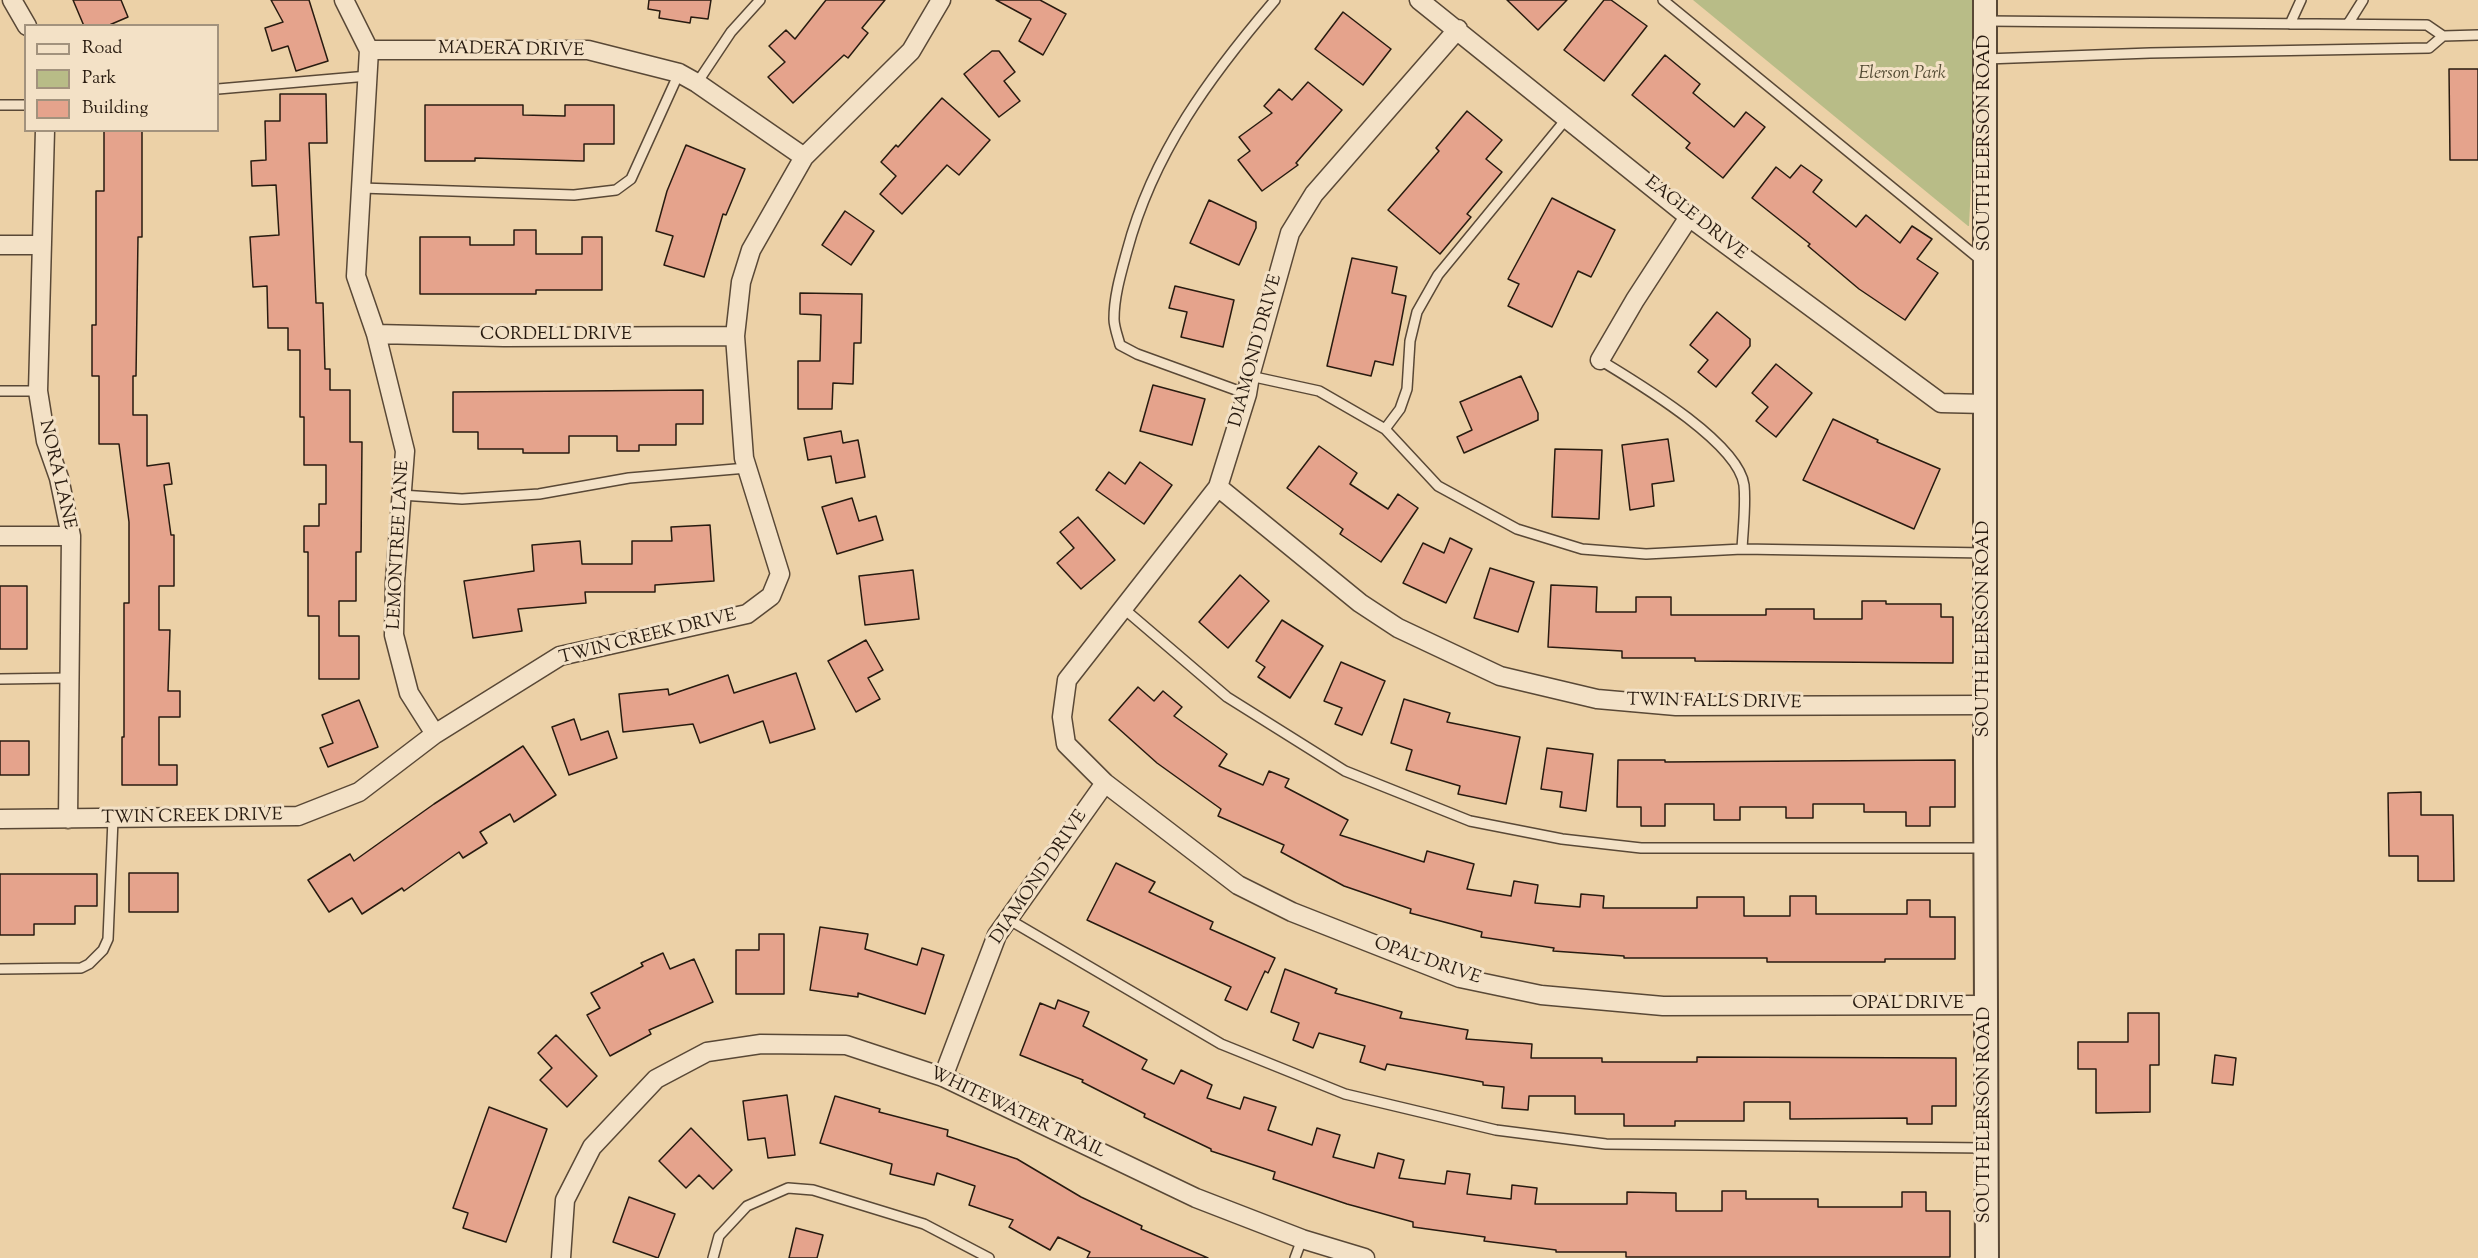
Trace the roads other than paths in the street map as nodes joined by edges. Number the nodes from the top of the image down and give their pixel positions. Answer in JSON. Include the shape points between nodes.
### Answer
{"nodes":[{"id":1,"x":12,"y":0,"type":"edge"},
{"id":2,"x":344,"y":0,"type":"edge"},
{"id":3,"x":760,"y":0,"type":"edge"},
{"id":4,"x":941,"y":0,"type":"edge"},
{"id":5,"x":1275,"y":0,"type":"edge"},
{"id":6,"x":1419,"y":0,"type":"edge"},
{"id":7,"x":1663,"y":0,"type":"edge"},
{"id":8,"x":2301,"y":0,"type":"edge"},
{"id":9,"x":2363,"y":0,"type":"edge"},
{"id":10,"x":1985,"y":10,"type":"edge"},
{"id":11,"x":26,"y":24,"type":"edge"},
{"id":12,"x":2290,"y":24,"type":"junction"},
{"id":13,"x":2348,"y":24,"type":"junction"},
{"id":14,"x":1458,"y":29,"type":"junction"},
{"id":15,"x":2478,"y":35,"type":"edge"},
{"id":16,"x":2443,"y":36,"type":"junction"},
{"id":17,"x":369,"y":50,"type":"junction"},
{"id":18,"x":1986,"y":59,"type":"junction"},
{"id":19,"x":679,"y":73,"type":"junction"},
{"id":20,"x":368,"y":76,"type":"junction"},
{"id":21,"x":697,"y":83,"type":"junction"},
{"id":22,"x":219,"y":89,"type":"edge"},
{"id":23,"x":0,"y":105,"type":"edge"},
{"id":24,"x":24,"y":105,"type":"edge"},
{"id":25,"x":1567,"y":118,"type":"junction"},
{"id":26,"x":45,"y":132,"type":"edge"},
{"id":27,"x":804,"y":157,"type":"junction"},
{"id":28,"x":361,"y":188,"type":"junction"},
{"id":29,"x":1689,"y":217,"type":"junction"},
{"id":30,"x":0,"y":245,"type":"edge"},
{"id":31,"x":42,"y":245,"type":"junction"},
{"id":32,"x":1986,"y":265,"type":"junction"},
{"id":33,"x":376,"y":334,"type":"junction"},
{"id":34,"x":735,"y":336,"type":"junction"},
{"id":35,"x":1600,"y":360,"type":"joint"},
{"id":36,"x":1249,"y":385,"type":"junction"},
{"id":37,"x":0,"y":391,"type":"edge"},
{"id":38,"x":38,"y":391,"type":"junction"},
{"id":39,"x":1986,"y":404,"type":"junction"},
{"id":40,"x":1385,"y":429,"type":"junction"},
{"id":41,"x":747,"y":468,"type":"junction"},
{"id":42,"x":1218,"y":487,"type":"junction"},
{"id":43,"x":401,"y":495,"type":"junction"},
{"id":44,"x":0,"y":536,"type":"edge"},
{"id":45,"x":71,"y":536,"type":"junction"},
{"id":46,"x":1742,"y":549,"type":"junction"},
{"id":47,"x":1986,"y":553,"type":"junction"},
{"id":48,"x":1124,"y":608,"type":"junction"},
{"id":49,"x":0,"y":678,"type":"edge"},
{"id":50,"x":69,"y":678,"type":"junction"},
{"id":51,"x":1067,"y":680,"type":"joint"},
{"id":52,"x":1985,"y":705,"type":"junction"},
{"id":53,"x":435,"y":734,"type":"junction"},
{"id":54,"x":1106,"y":783,"type":"junction"},
{"id":55,"x":0,"y":819,"type":"edge"},
{"id":56,"x":68,"y":819,"type":"junction"},
{"id":57,"x":113,"y":819,"type":"junction"},
{"id":58,"x":1985,"y":848,"type":"junction"},
{"id":59,"x":1008,"y":919,"type":"junction"},
{"id":60,"x":0,"y":969,"type":"edge"},
{"id":61,"x":1986,"y":1005,"type":"junction"},
{"id":62,"x":943,"y":1077,"type":"junction"},
{"id":63,"x":1986,"y":1148,"type":"junction"},
{"id":64,"x":1302,"y":1239,"type":"junction"},
{"id":65,"x":561,"y":1258,"type":"edge"},
{"id":66,"x":713,"y":1258,"type":"edge"},
{"id":67,"x":989,"y":1258,"type":"edge"},
{"id":68,"x":1295,"y":1258,"type":"edge"},
{"id":69,"x":1365,"y":1258,"type":"edge"},
{"id":70,"x":1987,"y":1258,"type":"edge"}],
"edges":[{"from":1,"to":11,"type":"street"},
{"from":2,"to":17,"type":"street","name":"LEMONTREE LANE"},
{"from":3,"to":21,"type":"lane","via":[[731,32]]},
{"from":4,"to":27,"type":"street","name":"TWIN CREEK DRIVE","via":[[911,51]]},
{"from":5,"to":36,"type":"lane","via":[[1232,50],[1194,104],[1152,177],[1120,274],[1114,321],[1120,345]]},
{"from":6,"to":14,"type":"street","name":"EAGLE DRIVE"},
{"from":7,"to":32,"type":"lane"},
{"from":8,"to":12,"type":"lane"},
{"from":9,"to":13,"type":"lane"},
{"from":10,"to":12,"type":"lane"},
{"from":10,"to":18,"type":"street","name":"SOUTH ELERSON ROAD"},
{"from":12,"to":13,"type":"lane"},
{"from":13,"to":16,"type":"lane","via":[[2427,25]]},
{"from":14,"to":25,"type":"street","name":"EAGLE DRIVE"},
{"from":14,"to":36,"type":"street","name":"DIAMOND DRIVE","via":[[1314,194],[1290,233]]},
{"from":15,"to":16,"type":"lane"},
{"from":16,"to":18,"type":"lane","via":[[2429,48]]},
{"from":17,"to":19,"type":"street","name":"MADERA DRIVE","via":[[588,50]]},
{"from":17,"to":20,"type":"street","name":"LEMONTREE LANE"},
{"from":18,"to":32,"type":"street","name":"SOUTH ELERSON ROAD"},
{"from":19,"to":21,"type":"street","name":"MADERA DRIVE"},
{"from":19,"to":28,"type":"lane","via":[[631,179],[616,190],[574,195]]},
{"from":20,"to":22,"type":"lane"},
{"from":20,"to":28,"type":"street","name":"LEMONTREE LANE"},
{"from":21,"to":27,"type":"street","name":"MADERA DRIVE"},
{"from":23,"to":24,"type":"lane"},
{"from":25,"to":29,"type":"street","name":"EAGLE DRIVE"},
{"from":25,"to":40,"type":"lane","via":[[1438,275],[1417,312],[1410,341],[1407,389],[1400,409]]},
{"from":26,"to":31,"type":"street","name":"NORA LANE"},
{"from":27,"to":34,"type":"street","name":"TWIN CREEK DRIVE","via":[[751,250],[741,282]]},
{"from":28,"to":33,"type":"street","name":"LEMONTREE LANE","via":[[356,276]]},
{"from":29,"to":35,"type":"street"},
{"from":29,"to":39,"type":"street","name":"EAGLE DRIVE","via":[[1941,403]]},
{"from":30,"to":31,"type":"street"},
{"from":31,"to":38,"type":"street","name":"NORA LANE"},
{"from":32,"to":39,"type":"street","name":"SOUTH ELERSON ROAD"},
{"from":33,"to":34,"type":"street","name":"CORDELL DRIVE"},
{"from":33,"to":43,"type":"street","name":"LEMONTREE LANE","via":[[405,451]]},
{"from":34,"to":41,"type":"street","name":"TWIN CREEK DRIVE"},
{"from":35,"to":46,"type":"lane","via":[[1653,392],[1712,439],[1732,461],[1744,483]]},
{"from":36,"to":40,"type":"lane","via":[[1319,391]]},
{"from":36,"to":42,"type":"street","name":"DIAMOND DRIVE"},
{"from":37,"to":38,"type":"lane"},
{"from":38,"to":45,"type":"street","name":"NORA LANE","via":[[46,441],[60,478]]},
{"from":39,"to":47,"type":"street","name":"SOUTH ELERSON ROAD"},
{"from":40,"to":46,"type":"lane","via":[[1438,486],[1517,529],[1582,549],[1646,554]]},
{"from":41,"to":43,"type":"lane","via":[[628,478],[539,494],[462,499]]},
{"from":41,"to":53,"type":"street","name":"TWIN CREEK DRIVE","via":[[780,573],[771,596],[747,614],[560,656]]},
{"from":42,"to":48,"type":"street","name":"DIAMOND DRIVE"},
{"from":42,"to":52,"type":"street","name":"TWIN FALLS DRIVE","via":[[1360,603],[1398,628],[1500,676],[1597,699],[1676,706]]},
{"from":43,"to":53,"type":"street","name":"LEMONTREE LANE","via":[[394,635],[409,693]]},
{"from":44,"to":45,"type":"street"},
{"from":45,"to":50,"type":"street","name":"NORA LANE"},
{"from":46,"to":47,"type":"lane"},
{"from":47,"to":52,"type":"street","name":"SOUTH ELERSON ROAD"},
{"from":48,"to":51,"type":"street","name":"DIAMOND DRIVE"},
{"from":48,"to":58,"type":"lane","via":[[1227,697],[1345,771],[1470,821],[1562,839],[1641,848]]},
{"from":49,"to":50,"type":"lane"},
{"from":50,"to":56,"type":"street","name":"NORA LANE"},
{"from":51,"to":54,"type":"street","name":"OPAL DRIVE","via":[[1062,717],[1066,744]]},
{"from":52,"to":58,"type":"street","name":"SOUTH ELERSON ROAD"},
{"from":53,"to":57,"type":"street","name":"TWIN CREEK DRIVE","via":[[360,792],[298,816]]},
{"from":54,"to":59,"type":"street","name":"DIAMOND DRIVE"},
{"from":54,"to":61,"type":"street","name":"OPAL DRIVE","via":[[1238,885],[1292,912],[1460,978],[1541,994],[1663,1006]]},
{"from":55,"to":56,"type":"street","name":"TWIN CREEK DRIVE"},
{"from":56,"to":57,"type":"street","name":"TWIN CREEK DRIVE"},
{"from":57,"to":60,"type":"lane","via":[[110,927],[103,950],[81,968]]},
{"from":58,"to":61,"type":"street","name":"SOUTH ELERSON ROAD"},
{"from":59,"to":62,"type":"street","name":"DIAMOND DRIVE","via":[[997,935]]},
{"from":59,"to":63,"type":"lane","via":[[1221,1044],[1345,1094],[1496,1130],[1606,1144]]},
{"from":61,"to":63,"type":"street","name":"SOUTH ELERSON ROAD"},
{"from":62,"to":64,"type":"street","name":"WHITEWATER TRAIL","via":[[1196,1198]]},
{"from":62,"to":65,"type":"street","name":"WHITEWATER TRAIL","via":[[846,1045],[761,1044],[707,1052],[657,1079],[592,1148],[566,1200]]},
{"from":63,"to":70,"type":"street","name":"SOUTH ELERSON ROAD"},
{"from":64,"to":68,"type":"lane"},
{"from":64,"to":69,"type":"street","name":"WHITEWATER TRAIL"},
{"from":66,"to":67,"type":"lane","via":[[719,1236],[747,1206],[788,1188],[813,1190],[924,1224]]}]}
